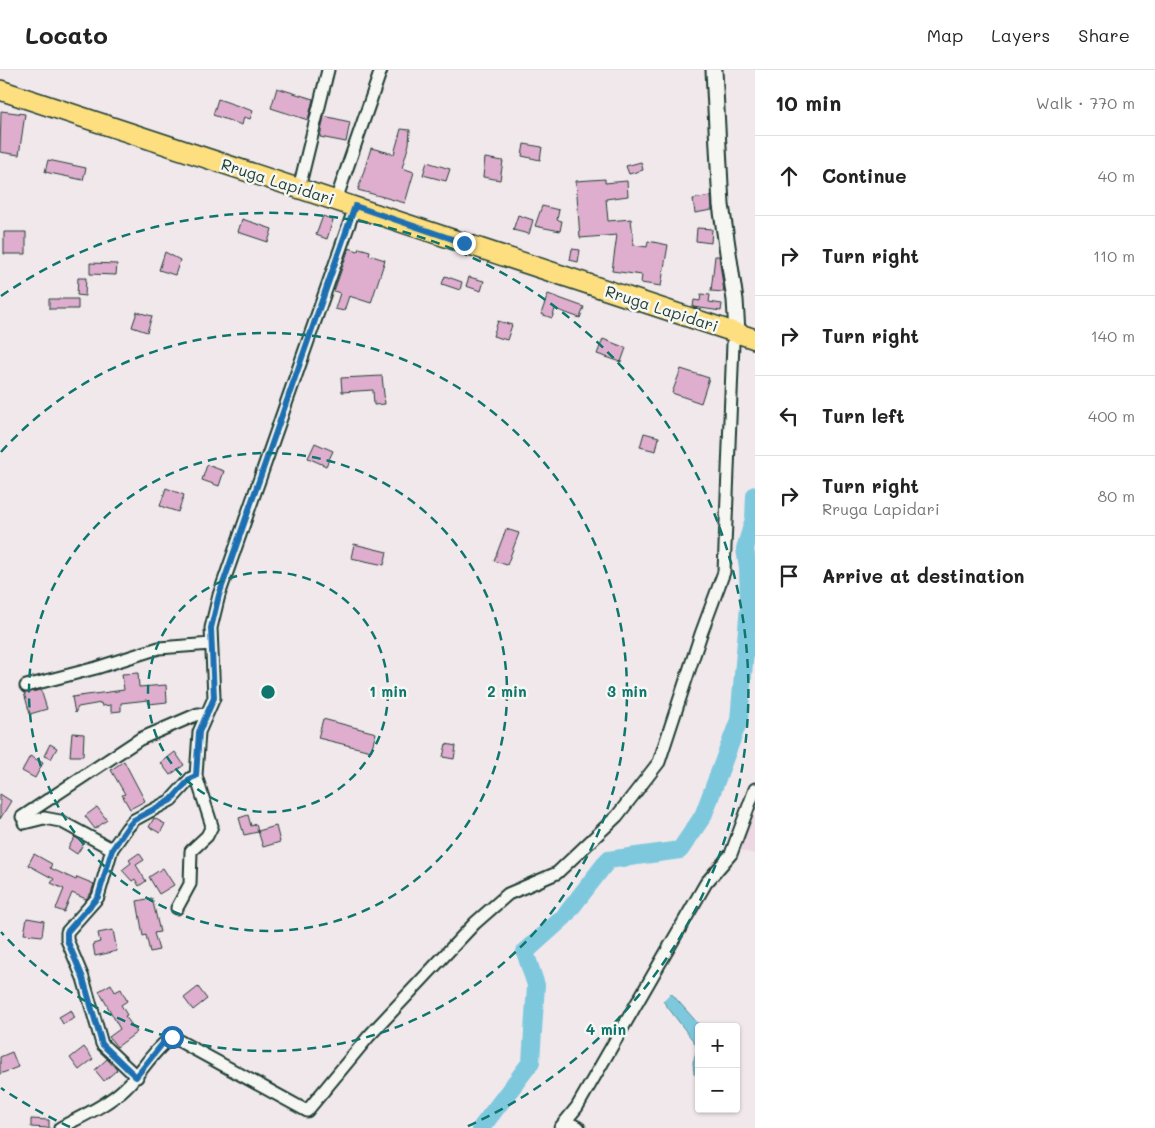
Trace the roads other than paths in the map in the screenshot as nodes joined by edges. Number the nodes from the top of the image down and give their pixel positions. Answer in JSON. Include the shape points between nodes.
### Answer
{"nodes":[{"id":1,"x":328,"y":70,"type":"edge"},
{"id":2,"x":381,"y":70,"type":"edge"},
{"id":3,"x":714,"y":70,"type":"edge"},
{"id":4,"x":0,"y":90,"type":"edge"},
{"id":5,"x":299,"y":188,"type":"junction"},
{"id":6,"x":336,"y":200,"type":"junction"},
{"id":7,"x":355,"y":206,"type":"junction"},
{"id":8,"x":737,"y":332,"type":"junction"},
{"id":9,"x":755,"y":339,"type":"edge"},
{"id":10,"x":211,"y":644,"type":"junction"},
{"id":11,"x":26,"y":686,"type":"dead end"},
{"id":12,"x":206,"y":715,"type":"junction"},
{"id":13,"x":196,"y":776,"type":"junction"},
{"id":14,"x":755,"y":789,"type":"edge"},
{"id":15,"x":112,"y":850,"type":"junction"},
{"id":16,"x":177,"y":908,"type":"dead end"},
{"id":17,"x":136,"y":1077,"type":"junction"},
{"id":18,"x":563,"y":1125,"type":"edge"},
{"id":19,"x":60,"y":1128,"type":"edge"},
{"id":20,"x":579,"y":1128,"type":"edge"}],
"edges":[{"from":1,"to":5,"type":"street"},
{"from":2,"to":6,"type":"street"},
{"from":3,"to":8,"type":"street","via":[[721,205]]},
{"from":4,"to":5,"type":"main road","name":"Rruga Lapidari"},
{"from":5,"to":6,"type":"main road","name":"Rruga Lapidari"},
{"from":6,"to":7,"type":"main road","name":"Rruga Lapidari"},
{"from":7,"to":8,"type":"main road","name":"Rruga Lapidari"},
{"from":7,"to":10,"type":"street","via":[[219,595],[211,628]]},
{"from":8,"to":9,"type":"main road","name":"Rruga Lapidari"},
{"from":8,"to":17,"type":"street","via":[[724,572],[659,762],[617,816],[557,873],[508,894],[474,923],[369,1036],[307,1111],[172,1037],[163,1043]]},
{"from":10,"to":11,"type":"street","via":[[159,648]]},
{"from":10,"to":12,"type":"street","via":[[214,698]]},
{"from":12,"to":13,"type":"street","via":[[199,732]]},
{"from":12,"to":15,"type":"street","via":[[198,714],[140,739],[23,820],[44,818],[60,822]]},
{"from":13,"to":15,"type":"street","via":[[186,782],[171,800],[134,820]]},
{"from":13,"to":16,"type":"street","via":[[212,826],[207,836],[191,851],[190,884]]},
{"from":14,"to":18,"type":"street","via":[[731,854],[706,883],[577,1107]]},
{"from":15,"to":17,"type":"street","via":[[98,897],[67,932],[67,940],[83,978],[102,1044]]},
{"from":17,"to":19,"type":"street","via":[[89,1114]]},
{"from":18,"to":20,"type":"street"}]}
